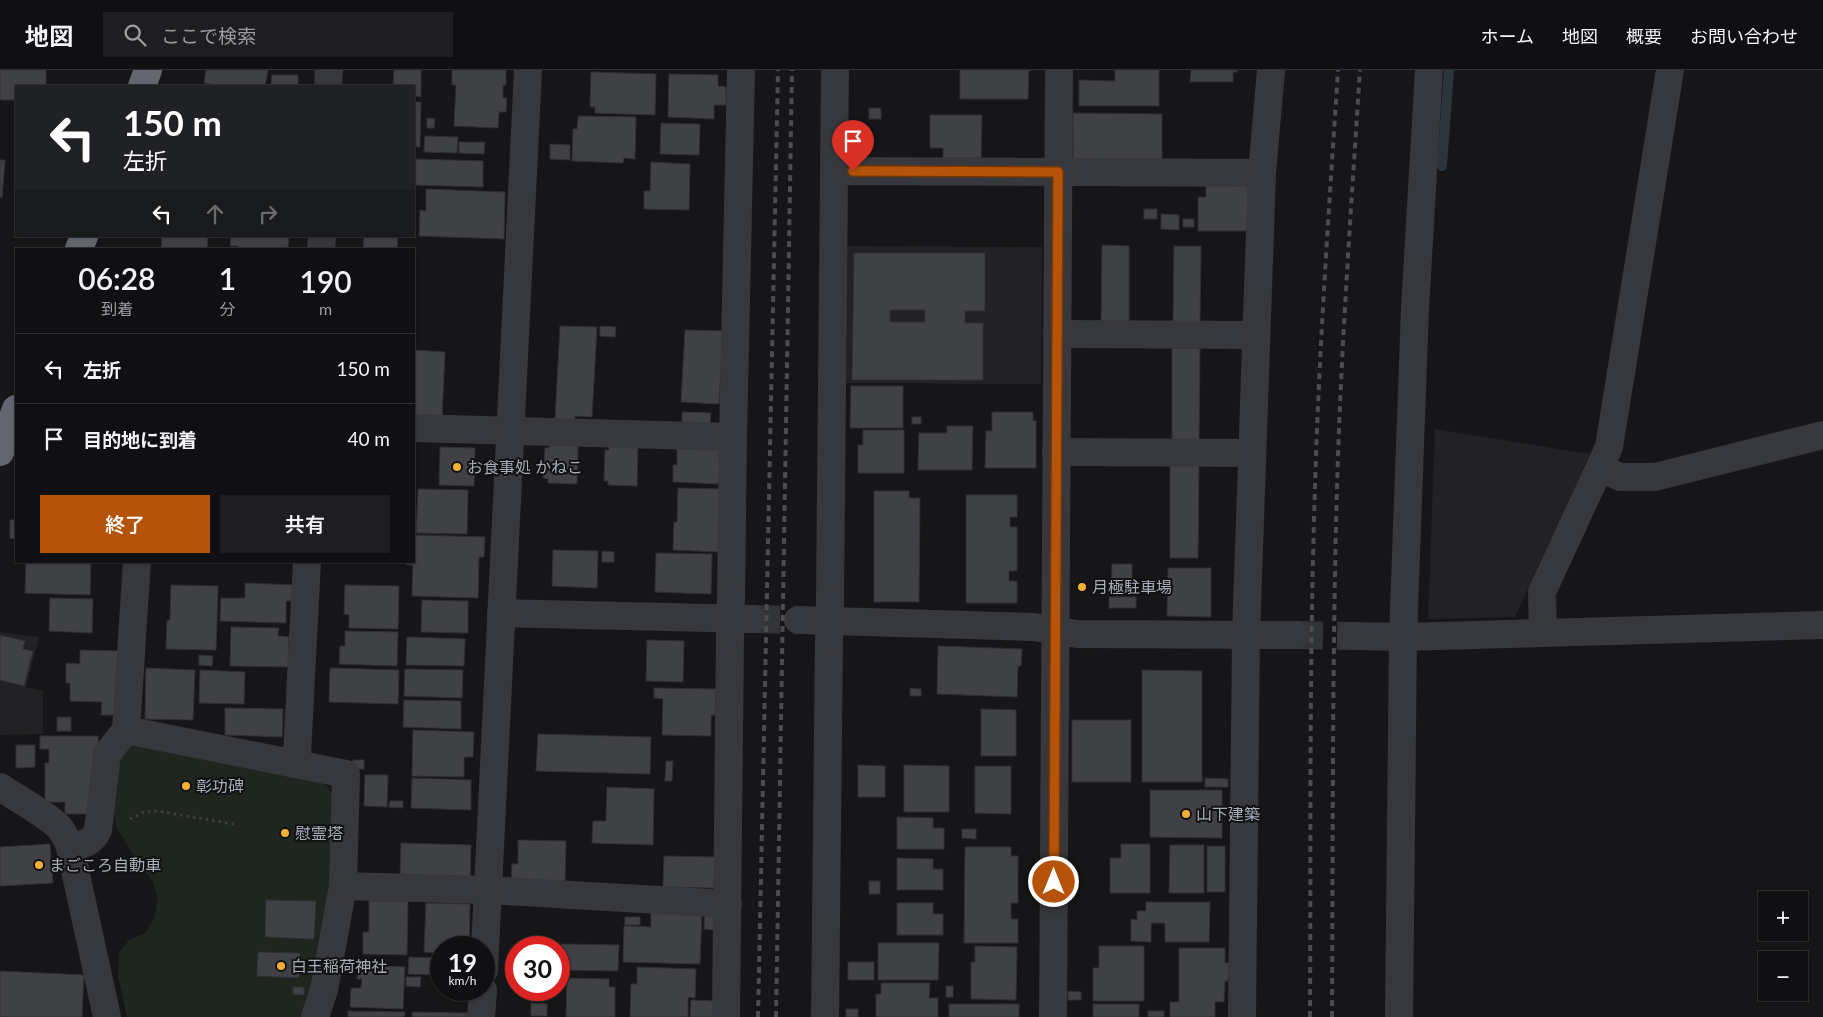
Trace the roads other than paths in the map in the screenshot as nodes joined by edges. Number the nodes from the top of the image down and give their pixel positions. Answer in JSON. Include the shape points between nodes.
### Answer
{"nodes":[{"id":1,"x":148,"y":70,"type":"edge"},
{"id":2,"x":329,"y":70,"type":"edge"},
{"id":3,"x":528,"y":70,"type":"edge"},
{"id":4,"x":741,"y":70,"type":"edge"},
{"id":5,"x":835,"y":70,"type":"edge"},
{"id":6,"x":1058,"y":70,"type":"edge"},
{"id":7,"x":1271,"y":70,"type":"edge"},
{"id":8,"x":1429,"y":70,"type":"edge"},
{"id":9,"x":1670,"y":70,"type":"edge"},
{"id":10,"x":142,"y":85,"type":"edge"},
{"id":11,"x":328,"y":85,"type":"edge"},
{"id":12,"x":834,"y":171,"type":"junction"},
{"id":13,"x":1058,"y":172,"type":"junction"},
{"id":14,"x":1262,"y":173,"type":"junction"},
{"id":15,"x":1057,"y":334,"type":"junction"},
{"id":16,"x":1256,"y":335,"type":"junction"},
{"id":17,"x":15,"y":412,"type":"edge"},
{"id":18,"x":415,"y":428,"type":"edge"},
{"id":19,"x":510,"y":430,"type":"junction"},
{"id":20,"x":1823,"y":435,"type":"edge"},
{"id":21,"x":733,"y":437,"type":"junction"},
{"id":22,"x":0,"y":452,"type":"edge"},
{"id":23,"x":1056,"y":452,"type":"junction"},
{"id":24,"x":1252,"y":453,"type":"junction"},
{"id":25,"x":1600,"y":468,"type":"junction"},
{"id":26,"x":137,"y":563,"type":"edge"},
{"id":27,"x":307,"y":563,"type":"edge"},
{"id":28,"x":501,"y":613,"type":"junction"},
{"id":29,"x":752,"y":620,"type":"tunnel mouth"},
{"id":30,"x":798,"y":620,"type":"tunnel mouth"},
{"id":31,"x":1823,"y":625,"type":"edge"},
{"id":32,"x":1056,"y":630,"type":"junction"},
{"id":33,"x":1544,"y":633,"type":"junction"},
{"id":34,"x":1246,"y":634,"type":"junction"},
{"id":35,"x":1295,"y":635,"type":"tunnel mouth"},
{"id":36,"x":1351,"y":636,"type":"tunnel mouth"},
{"id":37,"x":1403,"y":637,"type":"junction"},
{"id":38,"x":126,"y":730,"type":"junction"},
{"id":39,"x":295,"y":764,"type":"junction"},
{"id":40,"x":0,"y":787,"type":"edge"},
{"id":41,"x":70,"y":848,"type":"junction"},
{"id":42,"x":343,"y":886,"type":"junction"},
{"id":43,"x":488,"y":890,"type":"junction"},
{"id":44,"x":728,"y":904,"type":"junction"},
{"id":45,"x":486,"y":936,"type":"edge"},
{"id":46,"x":483,"y":1001,"type":"edge"},
{"id":47,"x":107,"y":1017,"type":"edge"},
{"id":48,"x":315,"y":1017,"type":"edge"},
{"id":49,"x":482,"y":1017,"type":"edge"},
{"id":50,"x":726,"y":1017,"type":"edge"},
{"id":51,"x":825,"y":1017,"type":"edge"},
{"id":52,"x":1053,"y":1017,"type":"edge"},
{"id":53,"x":1242,"y":1017,"type":"edge"},
{"id":54,"x":1400,"y":1017,"type":"edge"}],
"edges":[{"from":1,"to":10,"type":"highway"},
{"from":2,"to":11,"type":"street"},
{"from":3,"to":19,"type":"street"},
{"from":4,"to":21,"type":"street"},
{"from":5,"to":12,"type":"street"},
{"from":6,"to":13,"type":"street"},
{"from":7,"to":14,"type":"street"},
{"from":8,"to":37,"type":"street","via":[[1415,308]]},
{"from":9,"to":25,"type":"street","via":[[1609,447]]},
{"from":12,"to":13,"type":"street"},
{"from":12,"to":51,"type":"street","bridge":true},
{"from":13,"to":14,"type":"street"},
{"from":13,"to":15,"type":"street"},
{"from":14,"to":16,"type":"street"},
{"from":15,"to":16,"type":"street"},
{"from":15,"to":23,"type":"street"},
{"from":16,"to":24,"type":"street"},
{"from":17,"to":22,"type":"highway"},
{"from":18,"to":19,"type":"street"},
{"from":19,"to":21,"type":"street"},
{"from":19,"to":28,"type":"street"},
{"from":20,"to":25,"type":"street","via":[[1655,477],[1620,477]]},
{"from":21,"to":44,"type":"street","bridge":true},
{"from":23,"to":24,"type":"street"},
{"from":23,"to":32,"type":"street"},
{"from":24,"to":34,"type":"street"},
{"from":25,"to":33,"type":"street","via":[[1542,592]]},
{"from":26,"to":38,"type":"street"},
{"from":27,"to":39,"type":"street"},
{"from":28,"to":29,"type":"street"},
{"from":28,"to":43,"type":"street"},
{"from":30,"to":32,"type":"street"},
{"from":31,"to":33,"type":"street"},
{"from":32,"to":34,"type":"street","via":[[1077,634]]},
{"from":32,"to":52,"type":"street"},
{"from":33,"to":37,"type":"street"},
{"from":34,"to":35,"type":"street"},
{"from":34,"to":53,"type":"street"},
{"from":36,"to":37,"type":"street"},
{"from":37,"to":54,"type":"street"},
{"from":38,"to":39,"type":"street"},
{"from":38,"to":41,"type":"street","via":[[107,754],[98,830],[93,840]]},
{"from":39,"to":42,"type":"street","via":[[346,774]]},
{"from":40,"to":41,"type":"street","via":[[52,821],[60,828]]},
{"from":41,"to":47,"type":"street"},
{"from":42,"to":43,"type":"street"},
{"from":42,"to":48,"type":"street","via":[[324,990]]},
{"from":43,"to":44,"type":"street"},
{"from":43,"to":45,"type":"street"},
{"from":44,"to":50,"type":"street"},
{"from":46,"to":49,"type":"street"}]}
